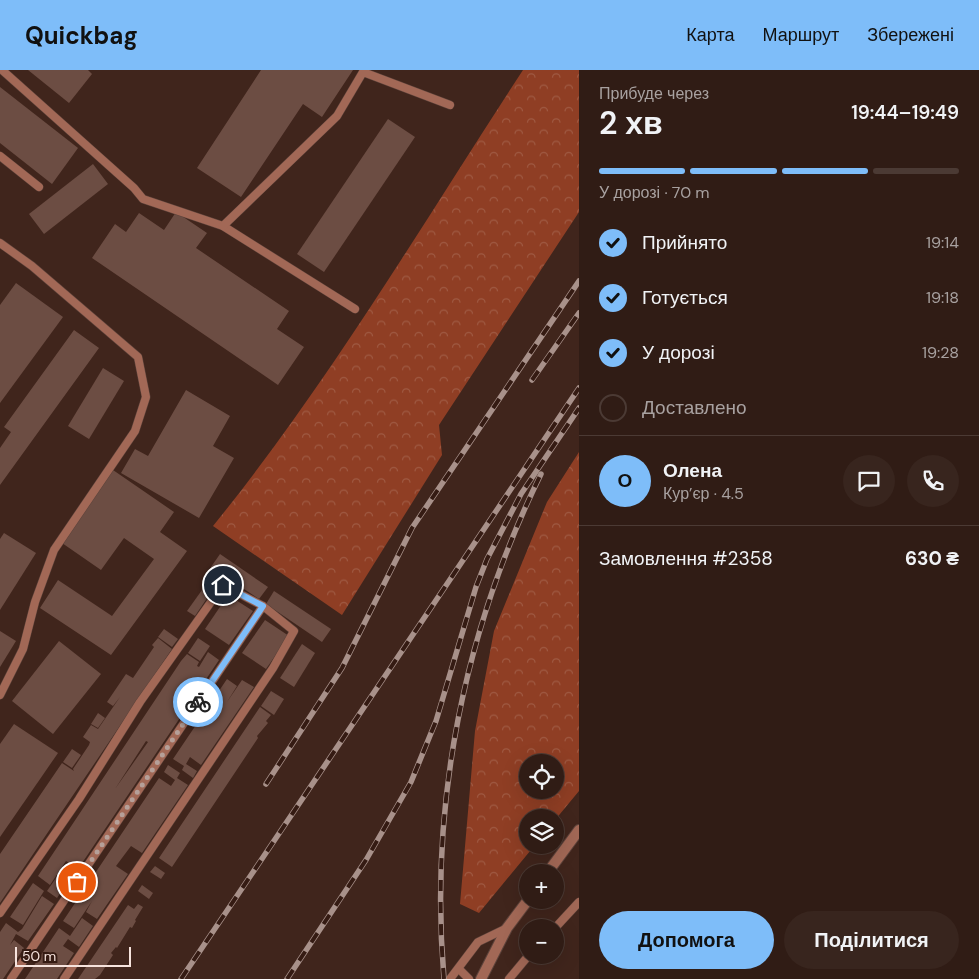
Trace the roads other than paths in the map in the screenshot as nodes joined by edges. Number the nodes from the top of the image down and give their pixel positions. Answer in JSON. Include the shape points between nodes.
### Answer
{"nodes":[{"id":1,"x":2,"y":70,"type":"edge"},
{"id":2,"x":450,"y":105,"type":"dead end"},
{"id":3,"x":0,"y":156,"type":"edge"},
{"id":4,"x":39,"y":187,"type":"dead end"},
{"id":5,"x":223,"y":226,"type":"junction"},
{"id":6,"x":0,"y":243,"type":"edge"},
{"id":7,"x":355,"y":310,"type":"dead end"},
{"id":8,"x":263,"y":606,"type":"junction"},
{"id":9,"x":0,"y":695,"type":"edge"},
{"id":10,"x":579,"y":830,"type":"edge"},
{"id":11,"x":554,"y":864,"type":"edge"},
{"id":12,"x":579,"y":902,"type":"edge"},
{"id":13,"x":521,"y":909,"type":"edge"},
{"id":14,"x":0,"y":912,"type":"edge"},
{"id":15,"x":563,"y":919,"type":"edge"},
{"id":16,"x":507,"y":928,"type":"junction"},
{"id":17,"x":521,"y":964,"type":"edge"},
{"id":18,"x":459,"y":969,"type":"junction"},
{"id":19,"x":11,"y":979,"type":"edge"},
{"id":20,"x":64,"y":979,"type":"edge"},
{"id":21,"x":450,"y":979,"type":"edge"},
{"id":22,"x":469,"y":979,"type":"edge"},
{"id":23,"x":480,"y":979,"type":"edge"},
{"id":24,"x":508,"y":979,"type":"edge"}],
"edges":[{"from":1,"to":5,"type":"lane","via":[[143,199]]},
{"from":2,"to":5,"type":"lane","via":[[363,72],[337,116]]},
{"from":3,"to":4,"type":"lane"},
{"from":5,"to":7,"type":"lane"},
{"from":6,"to":9,"type":"lane","via":[[138,356],[146,397],[135,431],[54,550],[35,602],[23,649]]},
{"from":8,"to":14,"type":"lane","via":[[223,585],[140,702],[79,799]]},
{"from":8,"to":19,"type":"lane"},
{"from":8,"to":20,"type":"lane","via":[[294,631],[273,668]]},
{"from":10,"to":11,"type":"street"},
{"from":12,"to":15,"type":"lane"},
{"from":13,"to":16,"type":"street"},
{"from":16,"to":18,"type":"lane","via":[[478,942]]},
{"from":16,"to":23,"type":"street"},
{"from":17,"to":24,"type":"lane"},
{"from":18,"to":21,"type":"lane"},
{"from":18,"to":22,"type":"lane"}]}
